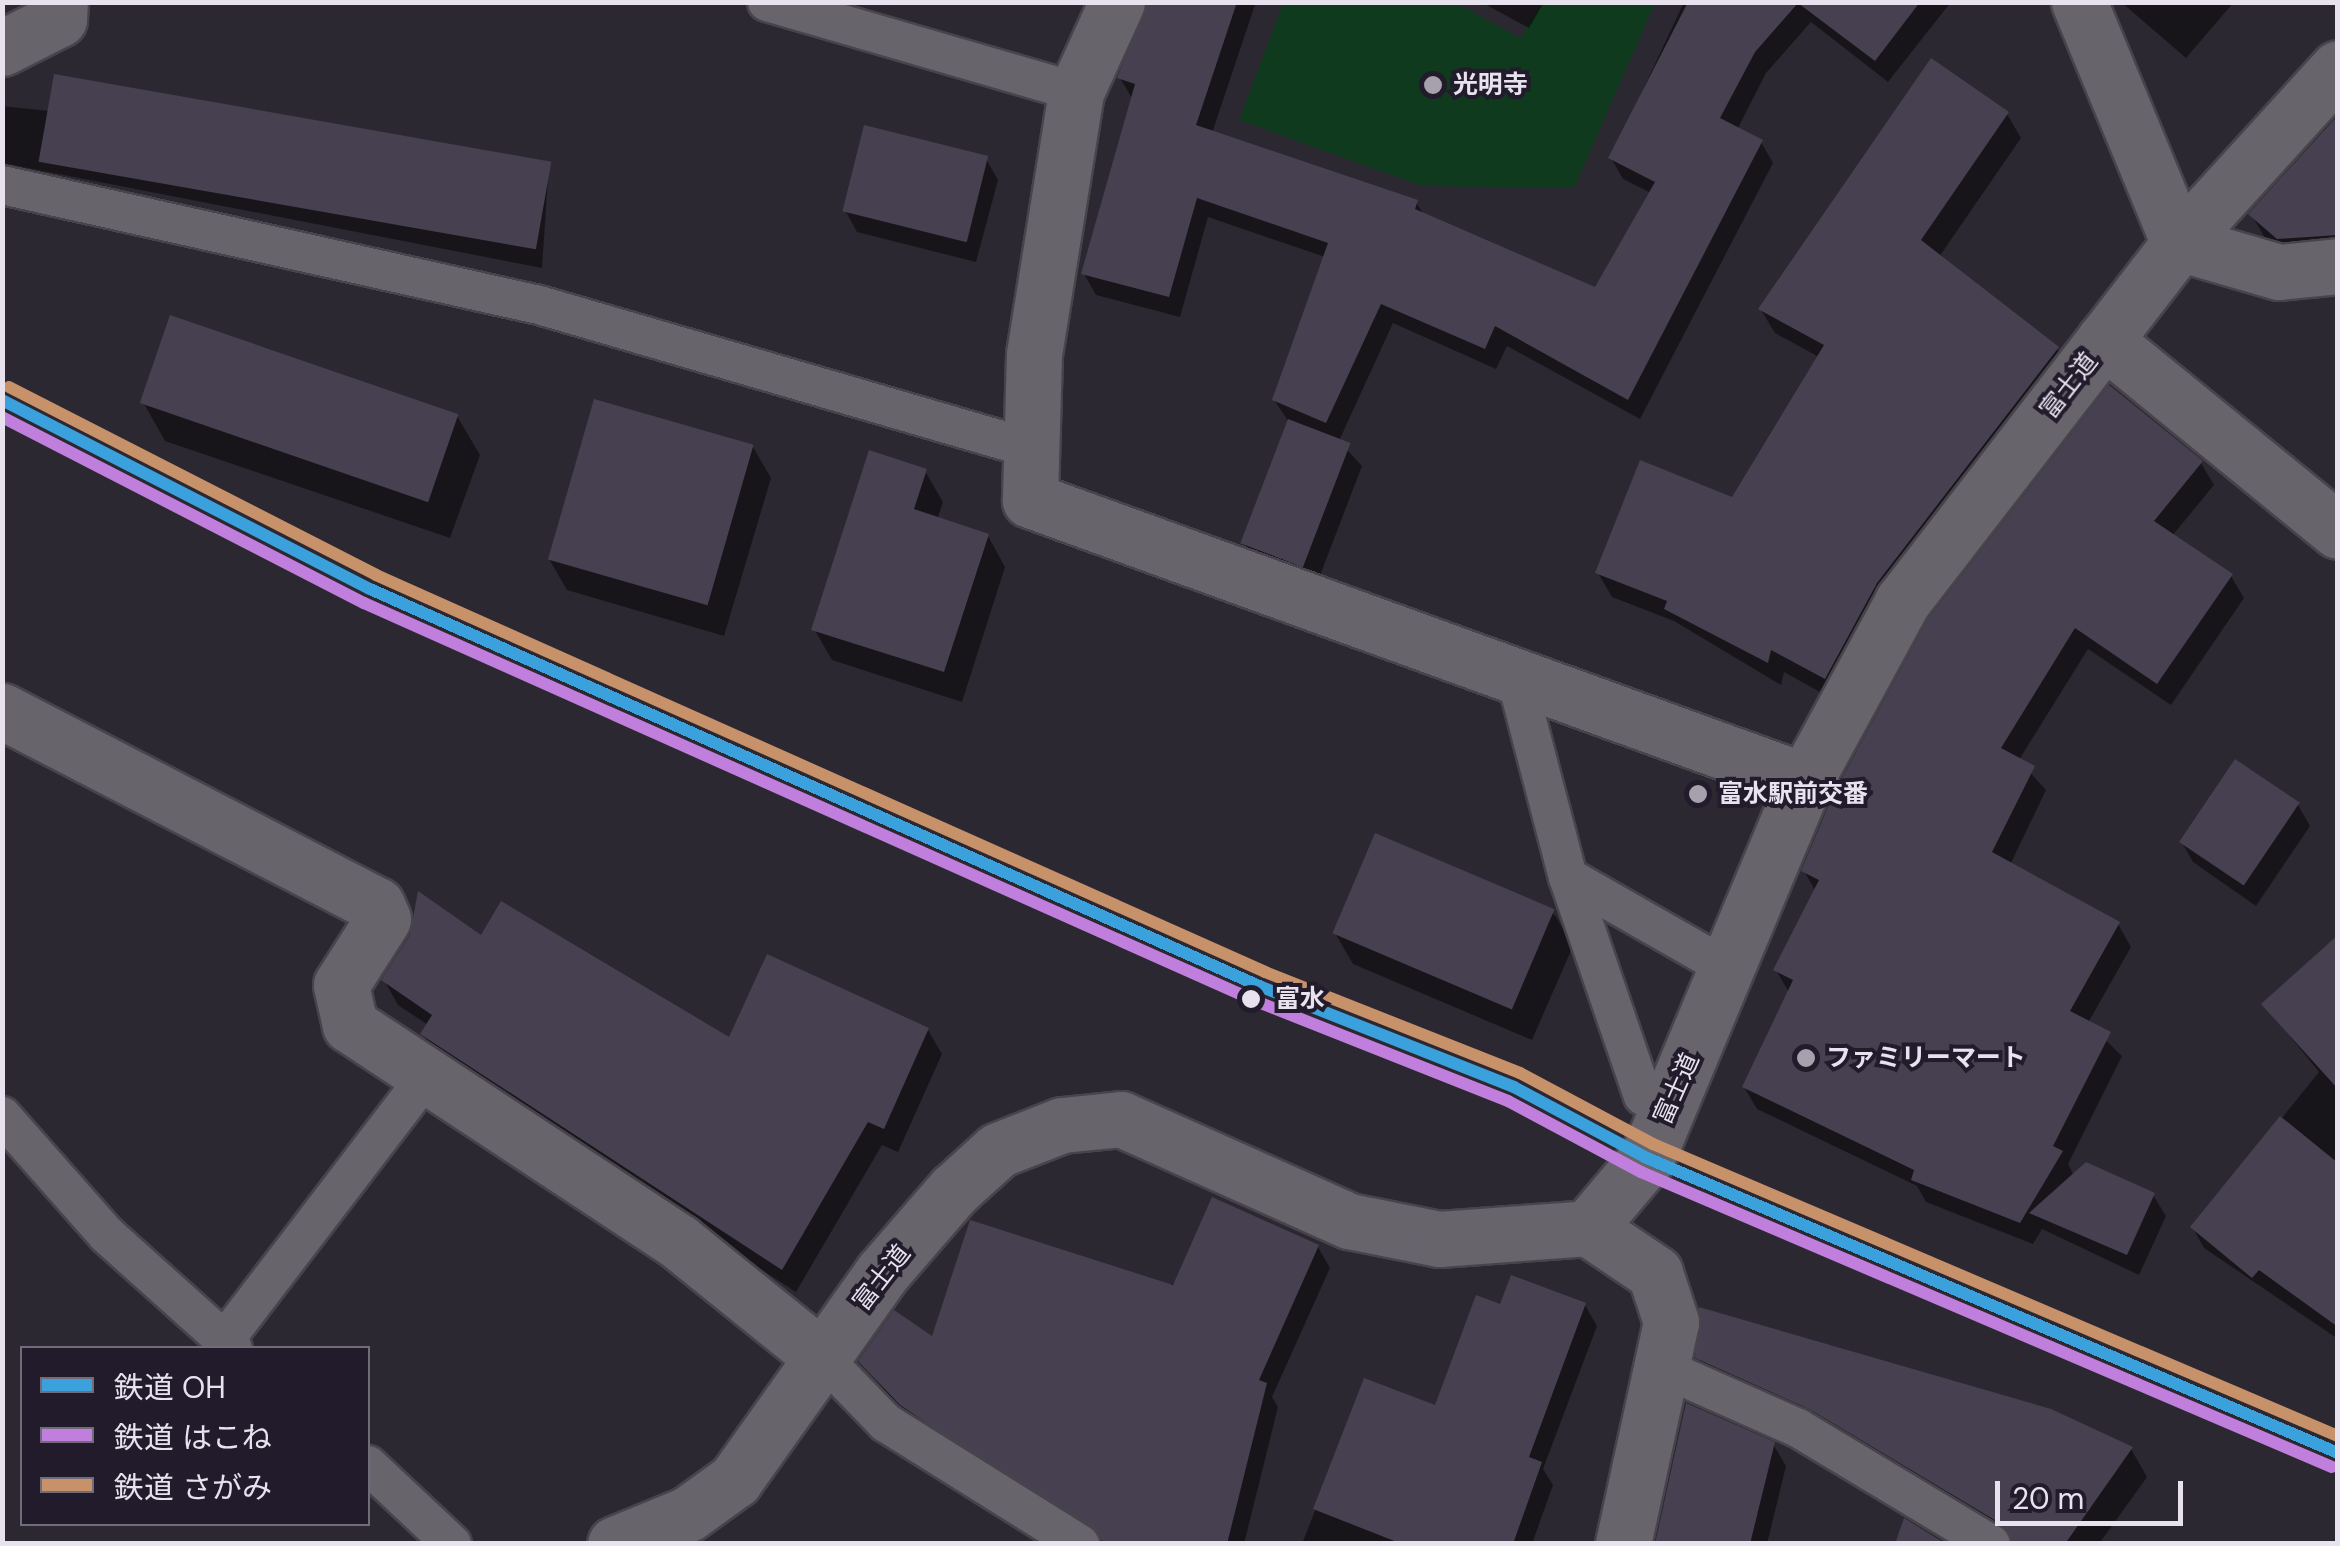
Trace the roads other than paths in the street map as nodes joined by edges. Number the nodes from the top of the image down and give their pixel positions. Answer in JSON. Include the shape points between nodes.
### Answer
{"nodes":[{"id":1,"x":60,"y":2,"type":"edge"},
{"id":2,"x":768,"y":2,"type":"edge"},
{"id":3,"x":1118,"y":2,"type":"edge"},
{"id":4,"x":2080,"y":2,"type":"edge"},
{"id":5,"x":2,"y":48,"type":"edge"},
{"id":6,"x":2338,"y":68,"type":"edge"},
{"id":7,"x":1076,"y":92,"type":"junction"},
{"id":8,"x":2,"y":185,"type":"edge"},
{"id":9,"x":2179,"y":243,"type":"junction"},
{"id":10,"x":2338,"y":266,"type":"edge"},
{"id":11,"x":2104,"y":340,"type":"junction"},
{"id":12,"x":1029,"y":448,"type":"junction"},
{"id":13,"x":2338,"y":531,"type":"edge"},
{"id":14,"x":1516,"y":674,"type":"junction"},
{"id":15,"x":2,"y":711,"type":"edge"},
{"id":16,"x":1805,"y":781,"type":"junction"},
{"id":17,"x":1568,"y":877,"type":"junction"},
{"id":18,"x":1729,"y":969,"type":"junction"},
{"id":19,"x":426,"y":1077,"type":"junction"},
{"id":20,"x":1669,"y":1109,"type":"junction"},
{"id":21,"x":2,"y":1116,"type":"edge"},
{"id":22,"x":1588,"y":1228,"type":"junction"},
{"id":23,"x":228,"y":1345,"type":"edge"},
{"id":24,"x":823,"y":1358,"type":"junction"},
{"id":25,"x":1663,"y":1368,"type":"junction"},
{"id":26,"x":370,"y":1467,"type":"edge"},
{"id":27,"x":452,"y":1544,"type":"edge"},
{"id":28,"x":614,"y":1544,"type":"edge"},
{"id":29,"x":1080,"y":1544,"type":"edge"},
{"id":30,"x":1622,"y":1544,"type":"edge"},
{"id":31,"x":1992,"y":1544,"type":"edge"}],
"edges":[{"from":1,"to":5,"type":"street","via":[[59,19]]},
{"from":2,"to":7,"type":"lane"},
{"from":3,"to":7,"type":"street"},
{"from":4,"to":9,"type":"street"},
{"from":6,"to":9,"type":"street","name":"富士道"},
{"from":7,"to":12,"type":"street"},
{"from":8,"to":12,"type":"lane","via":[[539,305]]},
{"from":9,"to":10,"type":"street","via":[[2279,272]]},
{"from":9,"to":11,"type":"street","name":"富士道"},
{"from":11,"to":13,"type":"street"},
{"from":11,"to":16,"type":"street","name":"富士道","via":[[1902,602]]},
{"from":12,"to":14,"type":"street","via":[[1030,500]]},
{"from":14,"to":16,"type":"street"},
{"from":14,"to":17,"type":"lane"},
{"from":15,"to":19,"type":"street","via":[[384,911],[341,984],[340,1008]]},
{"from":16,"to":18,"type":"street","name":"富士道"},
{"from":17,"to":18,"type":"lane"},
{"from":17,"to":20,"type":"lane","via":[[1643,1096]]},
{"from":18,"to":20,"type":"street","name":"富士道"},
{"from":19,"to":23,"type":"lane"},
{"from":19,"to":24,"type":"street","via":[[679,1242]]},
{"from":20,"to":22,"type":"street","name":"富士道","via":[[1647,1158]]},
{"from":21,"to":23,"type":"lane","via":[[107,1235]]},
{"from":22,"to":24,"type":"street","name":"富士道","via":[[1439,1239],[1350,1220],[1122,1119],[1062,1125],[998,1150],[954,1190]]},
{"from":22,"to":25,"type":"street","via":[[1655,1273],[1670,1322]]},
{"from":24,"to":28,"type":"street","name":"富士道","via":[[735,1480],[688,1514]]},
{"from":24,"to":29,"type":"lane","via":[[886,1423]]},
{"from":25,"to":30,"type":"street"},
{"from":25,"to":31,"type":"lane","via":[[1798,1428]]},
{"from":26,"to":27,"type":"lane"}]}
